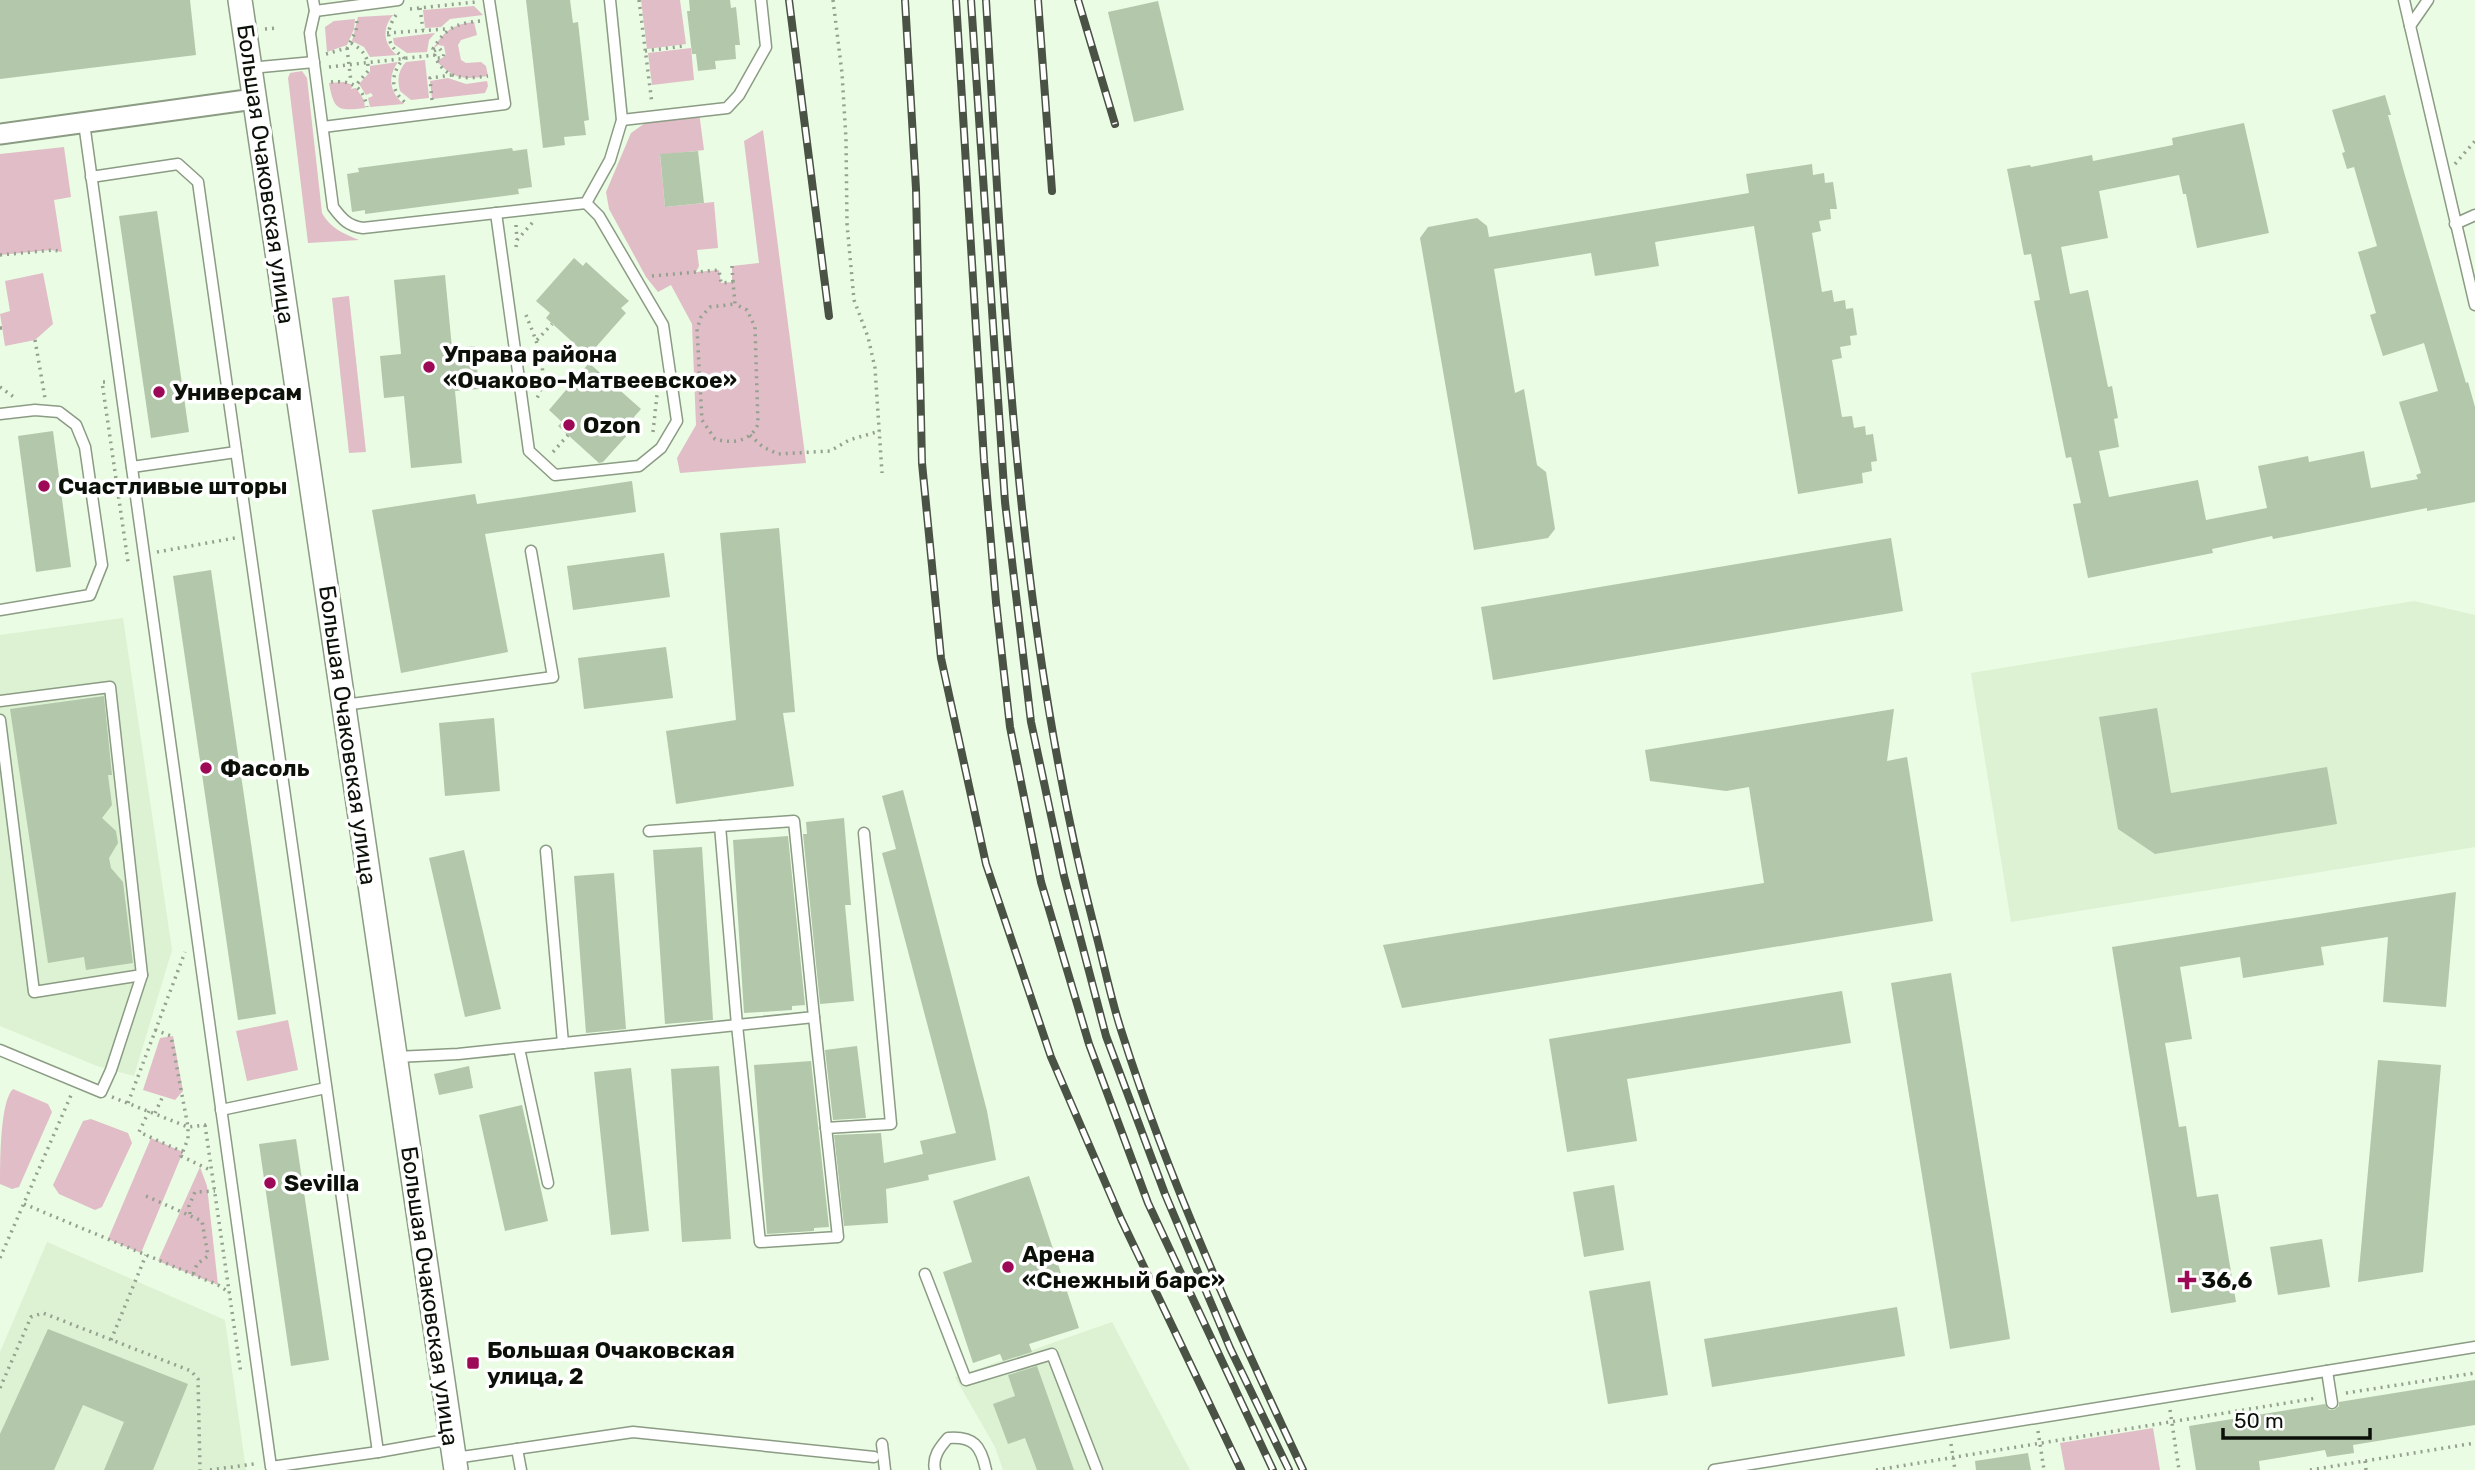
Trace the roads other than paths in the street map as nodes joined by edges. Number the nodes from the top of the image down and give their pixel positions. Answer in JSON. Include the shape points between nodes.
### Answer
{"nodes":[{"id":1,"x":240,"y":0,"type":"edge"},
{"id":2,"x":489,"y":0,"type":"edge"},
{"id":3,"x":610,"y":0,"type":"edge"},
{"id":4,"x":761,"y":0,"type":"edge"},
{"id":5,"x":2404,"y":0,"type":"edge"},
{"id":6,"x":2428,"y":0,"type":"edge"},
{"id":7,"x":314,"y":5,"type":"edge"},
{"id":8,"x":401,"y":5,"type":"edge"},
{"id":9,"x":2410,"y":26,"type":"junction"},
{"id":10,"x":314,"y":62,"type":"junction"},
{"id":11,"x":250,"y":68,"type":"junction"},
{"id":12,"x":254,"y":99,"type":"junction"},
{"id":13,"x":622,"y":120,"type":"junction"},
{"id":14,"x":84,"y":124,"type":"junction"},
{"id":15,"x":323,"y":127,"type":"junction"},
{"id":16,"x":0,"y":134,"type":"edge"},
{"id":17,"x":91,"y":177,"type":"junction"},
{"id":18,"x":586,"y":203,"type":"junction"},
{"id":19,"x":496,"y":214,"type":"junction"},
{"id":20,"x":2475,"y":215,"type":"edge"},
{"id":21,"x":2455,"y":224,"type":"junction"},
{"id":22,"x":2475,"y":305,"type":"edge"},
{"id":23,"x":0,"y":414,"type":"edge"},
{"id":24,"x":236,"y":452,"type":"junction"},
{"id":25,"x":132,"y":467,"type":"junction"},
{"id":26,"x":531,"y":551,"type":"dead end"},
{"id":27,"x":0,"y":610,"type":"edge"},
{"id":28,"x":0,"y":701,"type":"edge"},
{"id":29,"x":343,"y":706,"type":"junction"},
{"id":30,"x":0,"y":720,"type":"edge"},
{"id":31,"x":720,"y":826,"type":"junction"},
{"id":32,"x":649,"y":831,"type":"dead end"},
{"id":33,"x":864,"y":833,"type":"dead end"},
{"id":34,"x":545,"y":851,"type":"dead end"},
{"id":35,"x":142,"y":975,"type":"junction"},
{"id":36,"x":814,"y":1017,"type":"junction"},
{"id":37,"x":737,"y":1025,"type":"junction"},
{"id":38,"x":563,"y":1043,"type":"junction"},
{"id":39,"x":519,"y":1048,"type":"junction"},
{"id":40,"x":0,"y":1050,"type":"edge"},
{"id":41,"x":395,"y":1057,"type":"junction"},
{"id":42,"x":326,"y":1087,"type":"junction"},
{"id":43,"x":221,"y":1110,"type":"junction"},
{"id":44,"x":826,"y":1128,"type":"junction"},
{"id":45,"x":548,"y":1183,"type":"dead end"},
{"id":46,"x":925,"y":1274,"type":"dead end"},
{"id":47,"x":2475,"y":1347,"type":"edge"},
{"id":48,"x":2327,"y":1371,"type":"junction"},
{"id":49,"x":2331,"y":1400,"type":"road end"},
{"id":50,"x":882,"y":1444,"type":"dead end"},
{"id":51,"x":517,"y":1449,"type":"junction"},
{"id":52,"x":378,"y":1452,"type":"junction"},
{"id":53,"x":454,"y":1456,"type":"edge"},
{"id":54,"x":874,"y":1457,"type":"dead end"},
{"id":55,"x":521,"y":1470,"type":"edge"},
{"id":56,"x":884,"y":1470,"type":"edge"},
{"id":57,"x":935,"y":1470,"type":"edge"},
{"id":58,"x":986,"y":1470,"type":"edge"},
{"id":59,"x":1097,"y":1470,"type":"edge"},
{"id":60,"x":1714,"y":1470,"type":"edge"}],
"edges":[{"from":1,"to":11,"type":"street","name":"Большая Очаковская улица"},
{"from":2,"to":15,"type":"lane","via":[[505,104]]},
{"from":3,"to":13,"type":"lane"},
{"from":4,"to":13,"type":"lane","via":[[766,47],[727,108]]},
{"from":5,"to":9,"type":"lane"},
{"from":6,"to":9,"type":"lane"},
{"from":7,"to":8,"type":"lane"},
{"from":7,"to":10,"type":"lane","via":[[310,33]]},
{"from":9,"to":21,"type":"lane"},
{"from":10,"to":11,"type":"lane"},
{"from":10,"to":15,"type":"lane"},
{"from":11,"to":12,"type":"street","name":"Большая Очаковская улица"},
{"from":12,"to":14,"type":"street"},
{"from":12,"to":29,"type":"street","name":"Большая Очаковская улица"},
{"from":13,"to":18,"type":"lane","via":[[610,160]]},
{"from":14,"to":16,"type":"street"},
{"from":14,"to":17,"type":"lane"},
{"from":15,"to":19,"type":"lane","via":[[333,207],[352,226]]},
{"from":17,"to":24,"type":"lane","via":[[178,164],[198,182]]},
{"from":17,"to":25,"type":"lane"},
{"from":18,"to":19,"type":"lane"},
{"from":18,"to":19,"type":"lane","via":[[599,216],[663,325],[677,421],[662,448],[639,466],[555,475],[529,451]]},
{"from":20,"to":21,"type":"lane"},
{"from":21,"to":22,"type":"lane"},
{"from":23,"to":27,"type":"lane","via":[[59,412],[76,425],[85,447],[102,565],[90,595]]},
{"from":24,"to":25,"type":"lane"},
{"from":24,"to":42,"type":"lane"},
{"from":25,"to":43,"type":"lane"},
{"from":26,"to":29,"type":"lane","via":[[553,677]]},
{"from":28,"to":35,"type":"lane","via":[[110,687]]},
{"from":29,"to":41,"type":"street","name":"Большая Очаковская улица"},
{"from":30,"to":35,"type":"lane","via":[[34,992]]},
{"from":31,"to":32,"type":"lane"},
{"from":31,"to":36,"type":"lane","via":[[794,821]]},
{"from":31,"to":37,"type":"lane"},
{"from":33,"to":44,"type":"lane","via":[[891,1124]]},
{"from":34,"to":38,"type":"lane"},
{"from":35,"to":40,"type":"lane","via":[[101,1092]]},
{"from":36,"to":37,"type":"lane"},
{"from":36,"to":44,"type":"lane"},
{"from":37,"to":38,"type":"lane"},
{"from":37,"to":44,"type":"lane","via":[[760,1242],[838,1237]]},
{"from":38,"to":39,"type":"lane"},
{"from":39,"to":41,"type":"lane"},
{"from":39,"to":45,"type":"lane"},
{"from":41,"to":53,"type":"street","name":"Большая Очаковская улица"},
{"from":42,"to":43,"type":"lane"},
{"from":42,"to":52,"type":"lane"},
{"from":43,"to":52,"type":"lane","via":[[271,1467]]},
{"from":46,"to":59,"type":"lane","via":[[966,1380],[1052,1353]]},
{"from":47,"to":48,"type":"lane"},
{"from":48,"to":49,"type":"lane"},
{"from":48,"to":60,"type":"lane"},
{"from":50,"to":56,"type":"lane"},
{"from":51,"to":53,"type":"lane"},
{"from":51,"to":54,"type":"lane","via":[[644,1432]]},
{"from":51,"to":55,"type":"lane"},
{"from":52,"to":53,"type":"lane"},
{"from":57,"to":58,"type":"lane","via":[[938,1448],[948,1438],[963,1437],[973,1441]]}]}
